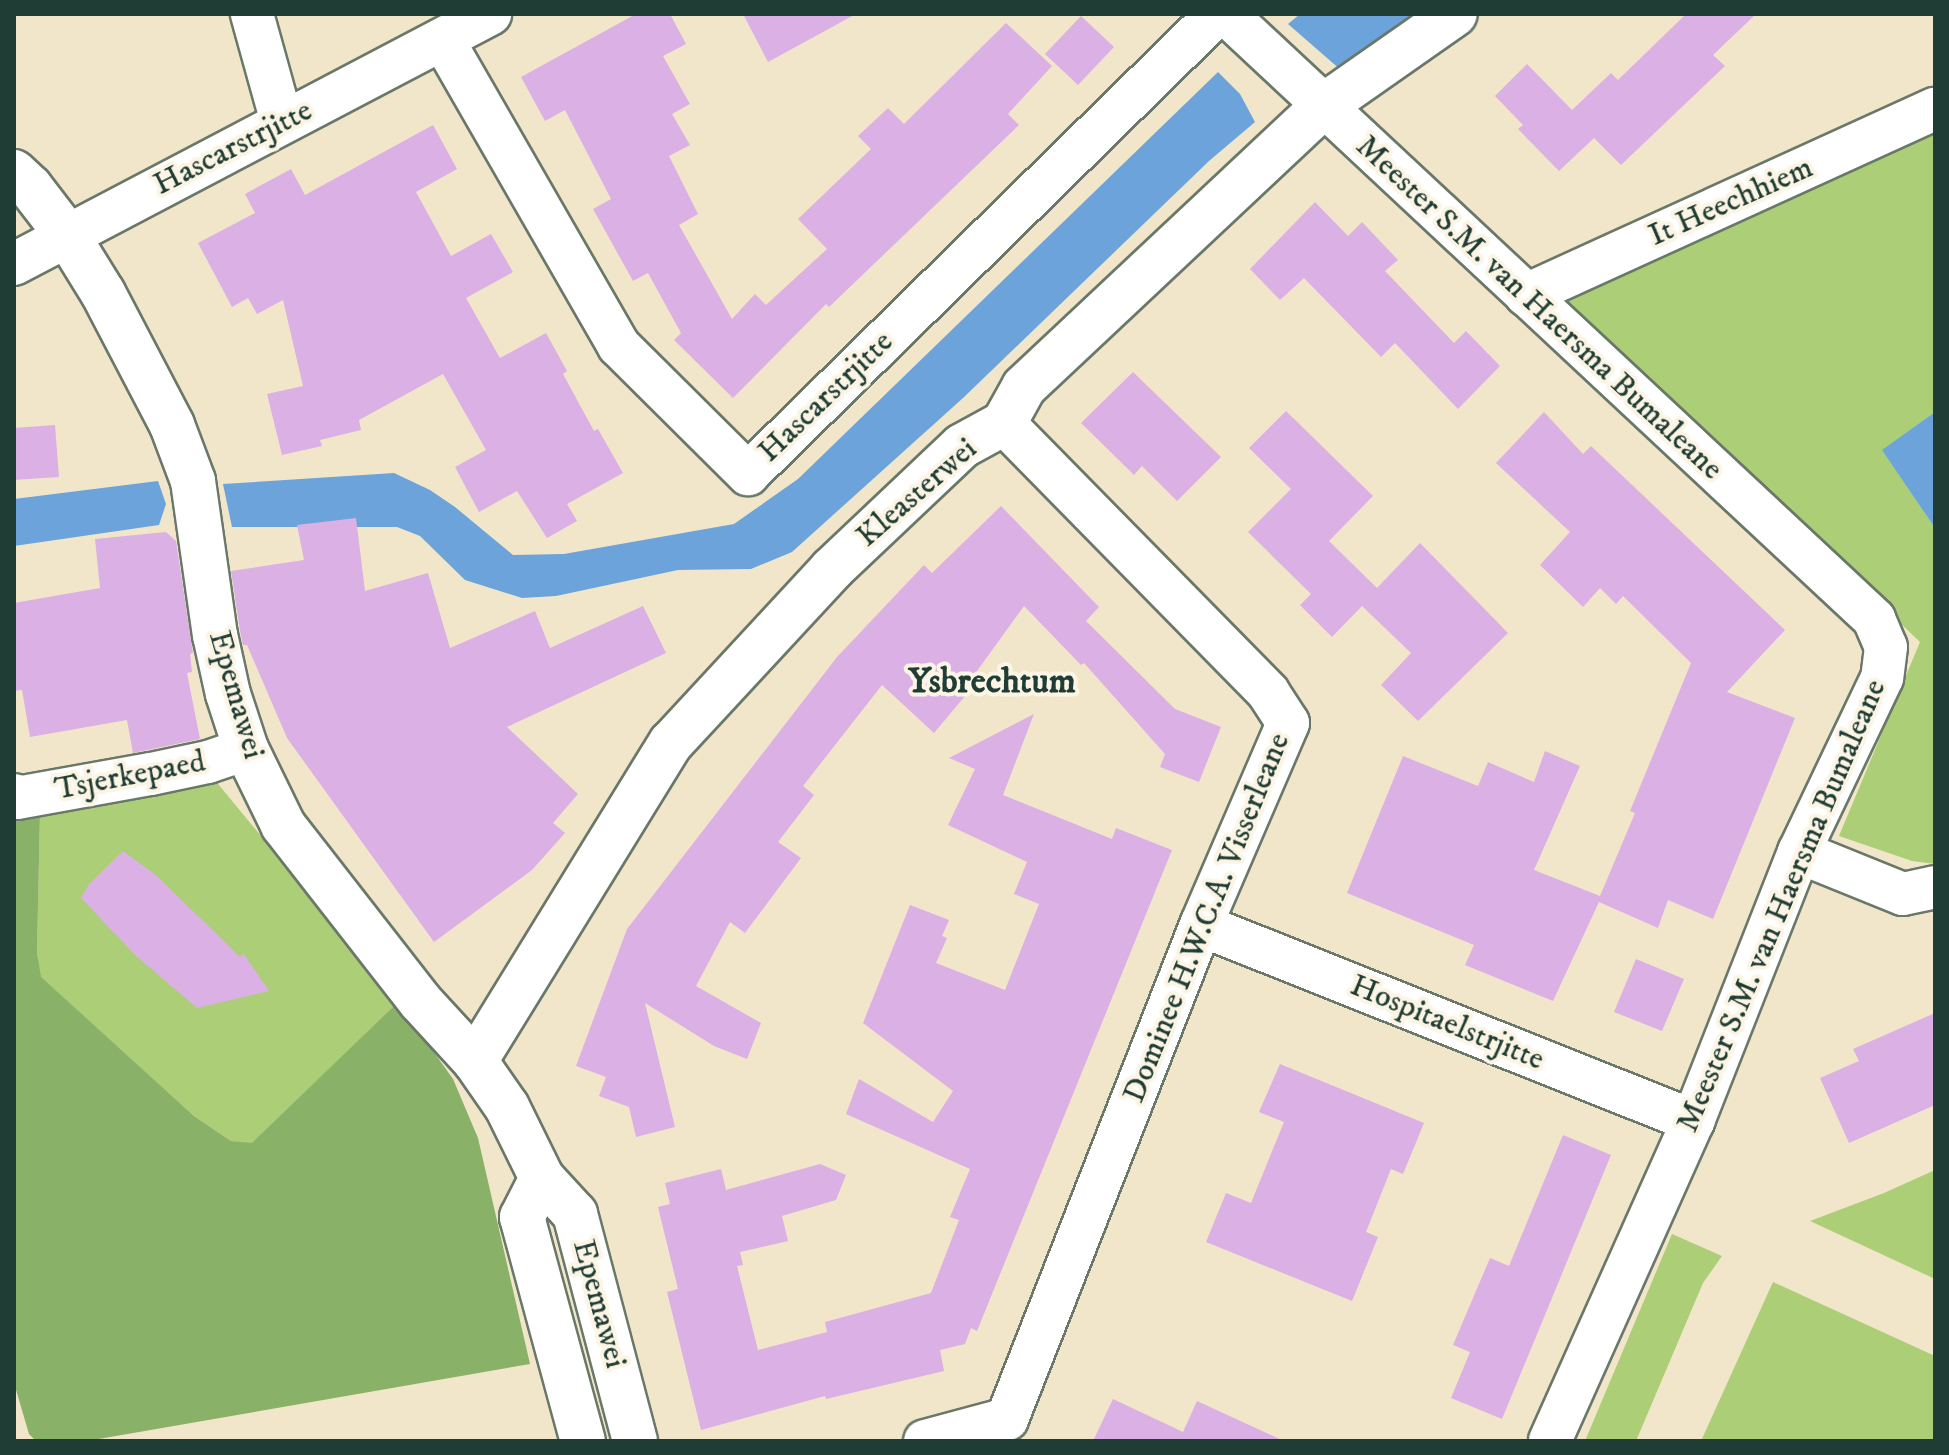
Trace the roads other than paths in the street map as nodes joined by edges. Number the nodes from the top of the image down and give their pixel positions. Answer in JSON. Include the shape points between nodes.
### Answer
{"nodes":[{"id":1,"x":252,"y":14,"type":"edge"},
{"id":2,"x":490,"y":14,"type":"edge"},
{"id":3,"x":1217,"y":14,"type":"edge"},
{"id":4,"x":1226,"y":14,"type":"edge"},
{"id":5,"x":1455,"y":14,"type":"edge"},
{"id":6,"x":443,"y":40,"type":"junction"},
{"id":7,"x":1322,"y":107,"type":"junction"},
{"id":8,"x":1935,"y":109,"type":"edge"},
{"id":9,"x":282,"y":122,"type":"junction"},
{"id":10,"x":14,"y":172,"type":"edge"},
{"id":11,"x":67,"y":235,"type":"junction"},
{"id":12,"x":14,"y":264,"type":"edge"},
{"id":13,"x":1526,"y":295,"type":"junction"},
{"id":14,"x":1004,"y":423,"type":"junction"},
{"id":15,"x":246,"y":749,"type":"junction"},
{"id":16,"x":14,"y":795,"type":"edge"},
{"id":17,"x":1799,"y":852,"type":"junction"},
{"id":18,"x":1935,"y":887,"type":"edge"},
{"id":19,"x":1201,"y":925,"type":"junction"},
{"id":20,"x":475,"y":1061,"type":"junction"},
{"id":21,"x":1693,"y":1121,"type":"junction"},
{"id":22,"x":542,"y":1178,"type":"junction"},
{"id":23,"x":1015,"y":1430,"type":"edge"},
{"id":24,"x":583,"y":1441,"type":"edge"},
{"id":25,"x":635,"y":1441,"type":"edge"},
{"id":26,"x":925,"y":1441,"type":"edge"},
{"id":27,"x":1550,"y":1441,"type":"edge"}],
"edges":[{"from":1,"to":9,"type":"street"},
{"from":2,"to":6,"type":"street","name":"Hascarstrjitte"},
{"from":3,"to":6,"type":"street","name":"Hascarstrjitte","via":[[748,474],[619,346]]},
{"from":4,"to":7,"type":"street"},
{"from":5,"to":7,"type":"street","name":"Kleasterwei"},
{"from":6,"to":9,"type":"street","name":"Hascarstrjitte"},
{"from":7,"to":13,"type":"street","name":"Meester S.M. van Haersma Bumaleane"},
{"from":7,"to":14,"type":"street","name":"Kleasterwei","via":[[1024,387]]},
{"from":8,"to":13,"type":"street","name":"It Heechhiem"},
{"from":9,"to":11,"type":"street","name":"Hascarstrjitte"},
{"from":10,"to":11,"type":"street","name":"Epemawei"},
{"from":11,"to":12,"type":"street","name":"Hascarstrjitte"},
{"from":11,"to":15,"type":"street","name":"Epemawei","via":[[150,378],[193,481],[215,635]]},
{"from":13,"to":17,"type":"street","name":"Meester S.M. van Haersma Bumaleane","via":[[1874,619],[1886,647],[1882,678]]},
{"from":14,"to":19,"type":"street","name":"Dominee H.W.C.A. Visserleane","via":[[1268,692],[1288,723]]},
{"from":14,"to":20,"type":"street","name":"Kleasterwei","via":[[962,446],[831,570],[671,743]]},
{"from":15,"to":16,"type":"street","name":"Tsjerkepaed","via":[[151,774]]},
{"from":15,"to":20,"type":"street","name":"Epemawei","via":[[283,825],[420,1001]]},
{"from":17,"to":18,"type":"street","via":[[1903,894]]},
{"from":17,"to":21,"type":"street","name":"Meester S.M. van Haersma Bumaleane"},
{"from":19,"to":21,"type":"street","name":"Hospitaelstrjitte"},
{"from":19,"to":23,"type":"street","name":"Dominee H.W.C.A. Visserleane"},
{"from":20,"to":22,"type":"street","name":"Epemawei","via":[[507,1107]]},
{"from":21,"to":27,"type":"street","name":"Meester S.M. van Haersma Bumaleane"},
{"from":22,"to":24,"type":"street","name":"Epemawei","via":[[522,1217]]},
{"from":22,"to":25,"type":"street","name":"Epemawei","via":[[575,1214]]},
{"from":23,"to":26,"type":"street","name":"Dominee H.W.C.A. Visserleane"}]}
